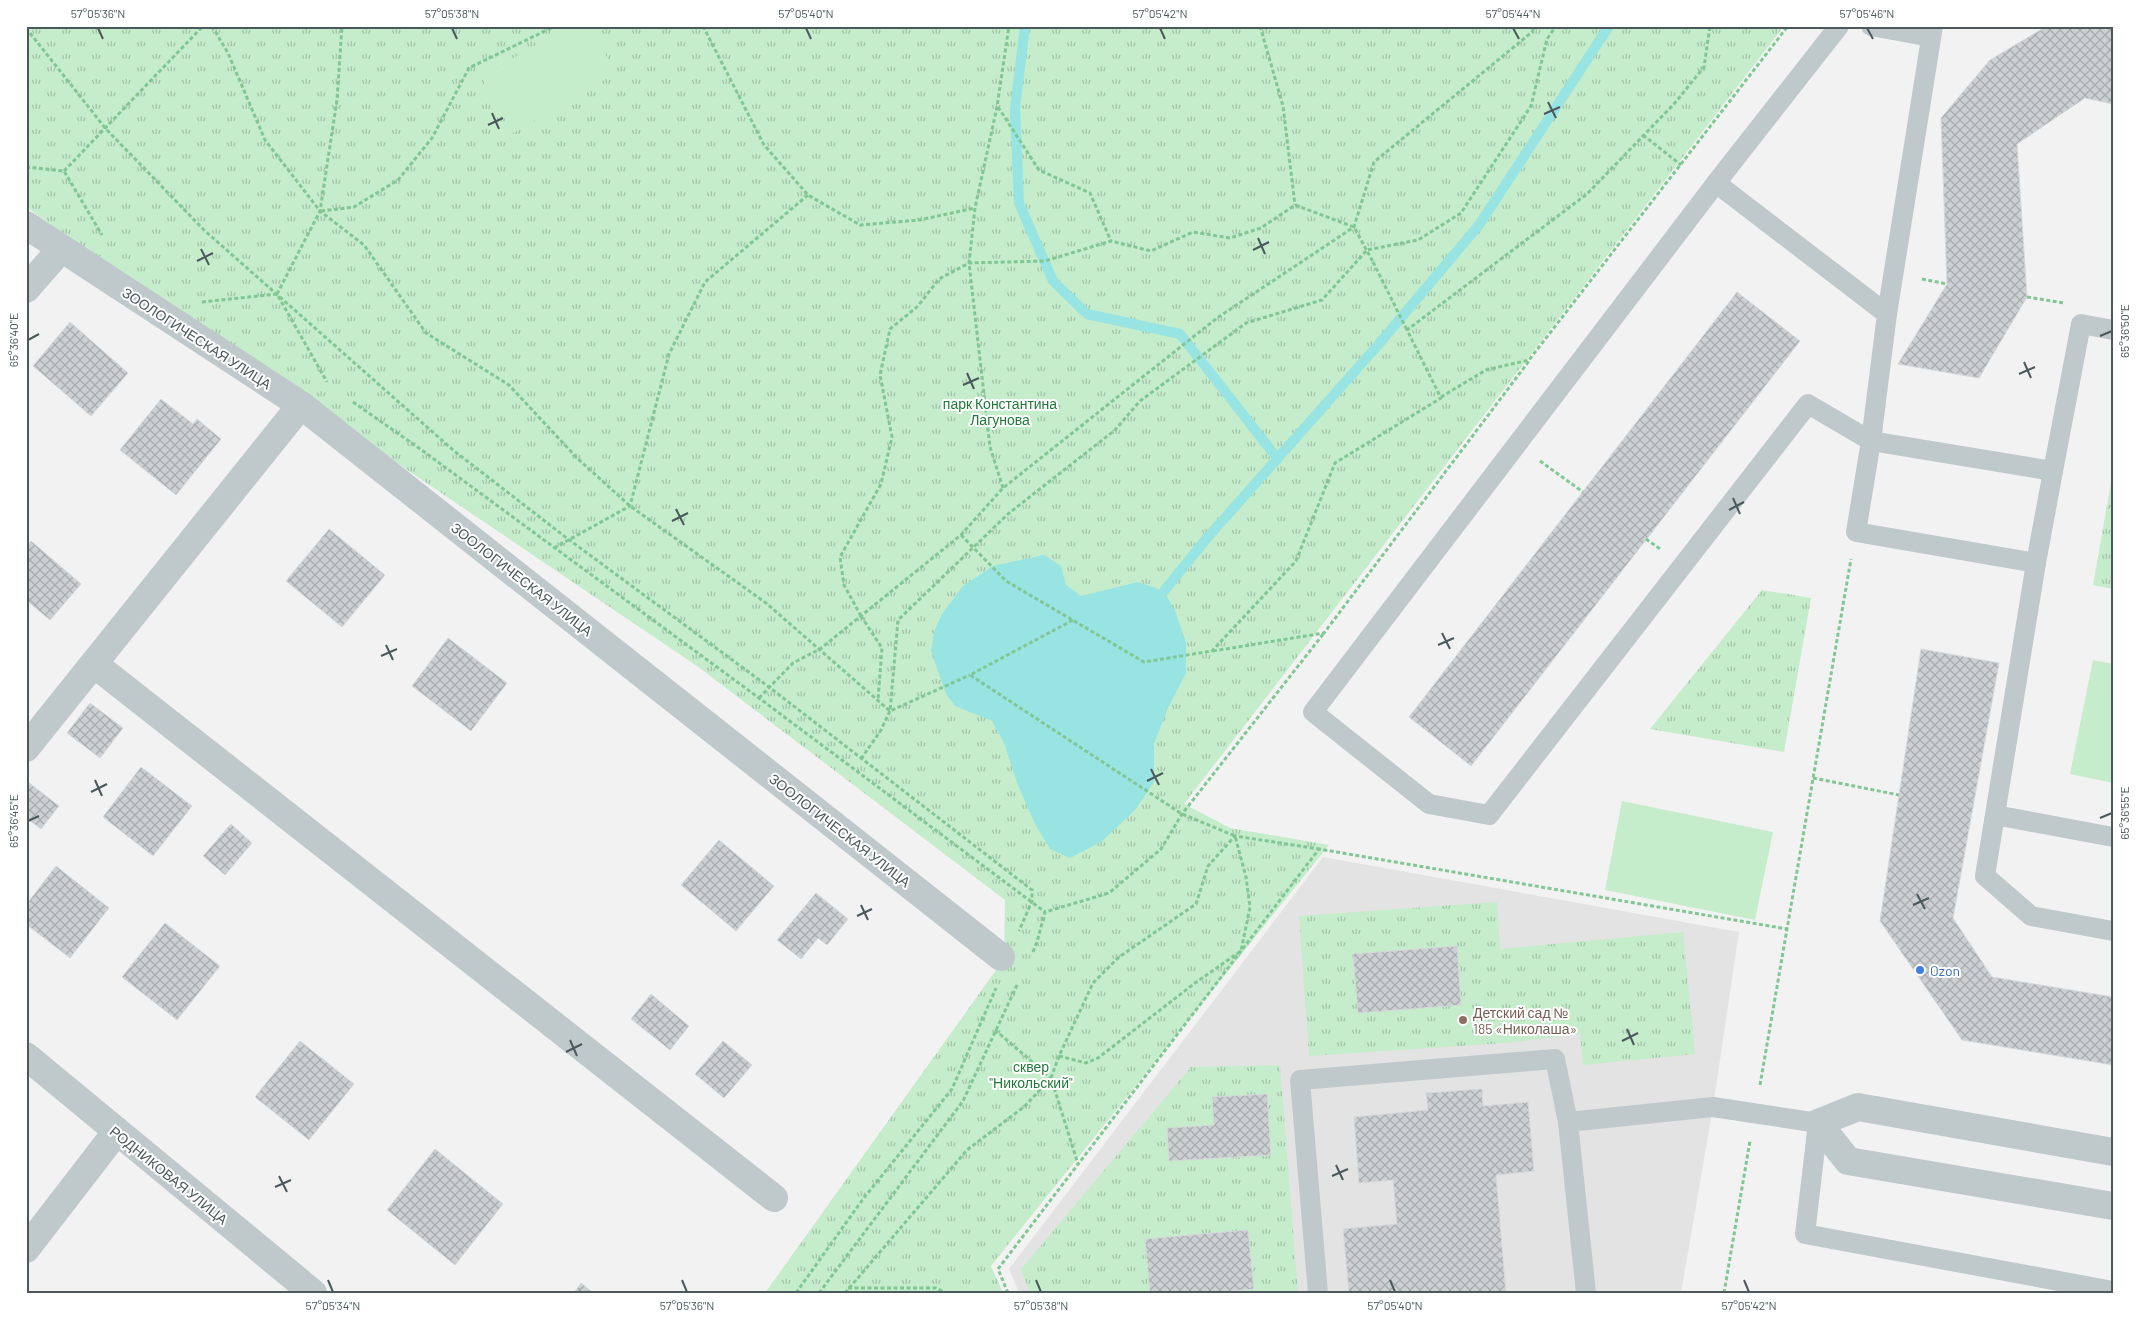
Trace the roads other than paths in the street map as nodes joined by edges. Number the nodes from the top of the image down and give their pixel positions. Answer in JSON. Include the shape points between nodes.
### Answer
{"nodes":[{"id":1,"x":1839,"y":26,"type":"edge"},
{"id":2,"x":1871,"y":26,"type":"edge"},
{"id":3,"x":1932,"y":32,"type":"edge"},
{"id":4,"x":1716,"y":183,"type":"junction"},
{"id":5,"x":26,"y":225,"type":"edge"},
{"id":6,"x":61,"y":249,"type":"junction"},
{"id":7,"x":26,"y":289,"type":"edge"},
{"id":8,"x":1887,"y":314,"type":"junction"},
{"id":9,"x":2113,"y":330,"type":"edge"},
{"id":10,"x":301,"y":405,"type":"junction"},
{"id":11,"x":1871,"y":441,"type":"junction"},
{"id":12,"x":2053,"y":471,"type":"junction"},
{"id":13,"x":2036,"y":563,"type":"junction"},
{"id":14,"x":94,"y":664,"type":"junction"},
{"id":15,"x":26,"y":748,"type":"edge"},
{"id":16,"x":1995,"y":815,"type":"junction"},
{"id":17,"x":2113,"y":837,"type":"edge"},
{"id":18,"x":2113,"y":932,"type":"edge"},
{"id":19,"x":1006,"y":957,"type":"road end"},
{"id":20,"x":26,"y":1056,"type":"edge"},
{"id":21,"x":1568,"y":1122,"type":"junction"},
{"id":22,"x":1818,"y":1123,"type":"junction"},
{"id":23,"x":117,"y":1132,"type":"junction"},
{"id":24,"x":2113,"y":1152,"type":"edge"},
{"id":25,"x":774,"y":1198,"type":"dead end"},
{"id":26,"x":2113,"y":1206,"type":"edge"},
{"id":27,"x":26,"y":1249,"type":"edge"},
{"id":28,"x":2113,"y":1291,"type":"edge"},
{"id":29,"x":313,"y":1293,"type":"edge"},
{"id":30,"x":1318,"y":1293,"type":"edge"},
{"id":31,"x":1586,"y":1293,"type":"edge"}],
"edges":[{"from":1,"to":4,"type":"lane"},
{"from":2,"to":3,"type":"lane"},
{"from":3,"to":8,"type":"lane"},
{"from":4,"to":8,"type":"lane"},
{"from":4,"to":11,"type":"lane","via":[[1313,712],[1429,804],[1489,815],[1808,404]]},
{"from":5,"to":6,"type":"street","name":"ЗООЛОГИЧЕСКАЯ УЛИЦА"},
{"from":6,"to":7,"type":"street"},
{"from":6,"to":10,"type":"street","name":"ЗООЛОГИЧЕСКАЯ УЛИЦА"},
{"from":8,"to":11,"type":"lane"},
{"from":9,"to":12,"type":"lane","via":[[2081,324]]},
{"from":10,"to":14,"type":"street"},
{"from":10,"to":19,"type":"street","name":"ЗООЛОГИЧЕСКАЯ УЛИЦА"},
{"from":11,"to":12,"type":"lane"},
{"from":11,"to":13,"type":"lane","via":[[1856,532]]},
{"from":12,"to":13,"type":"lane"},
{"from":13,"to":16,"type":"lane"},
{"from":14,"to":15,"type":"street"},
{"from":14,"to":25,"type":"street"},
{"from":16,"to":17,"type":"lane"},
{"from":16,"to":18,"type":"lane","via":[[1985,876],[2031,916]]},
{"from":20,"to":23,"type":"street","name":"РОДНИКОВАЯ УЛИЦА"},
{"from":21,"to":22,"type":"lane","via":[[1714,1108]]},
{"from":21,"to":30,"type":"lane","via":[[1555,1059],[1300,1080]]},
{"from":21,"to":31,"type":"lane"},
{"from":22,"to":24,"type":"street","via":[[1858,1106]]},
{"from":22,"to":26,"type":"street","via":[[1848,1161]]},
{"from":22,"to":28,"type":"lane","via":[[1805,1234]]},
{"from":23,"to":27,"type":"street"},
{"from":23,"to":29,"type":"street","name":"РОДНИКОВАЯ УЛИЦА"}]}
